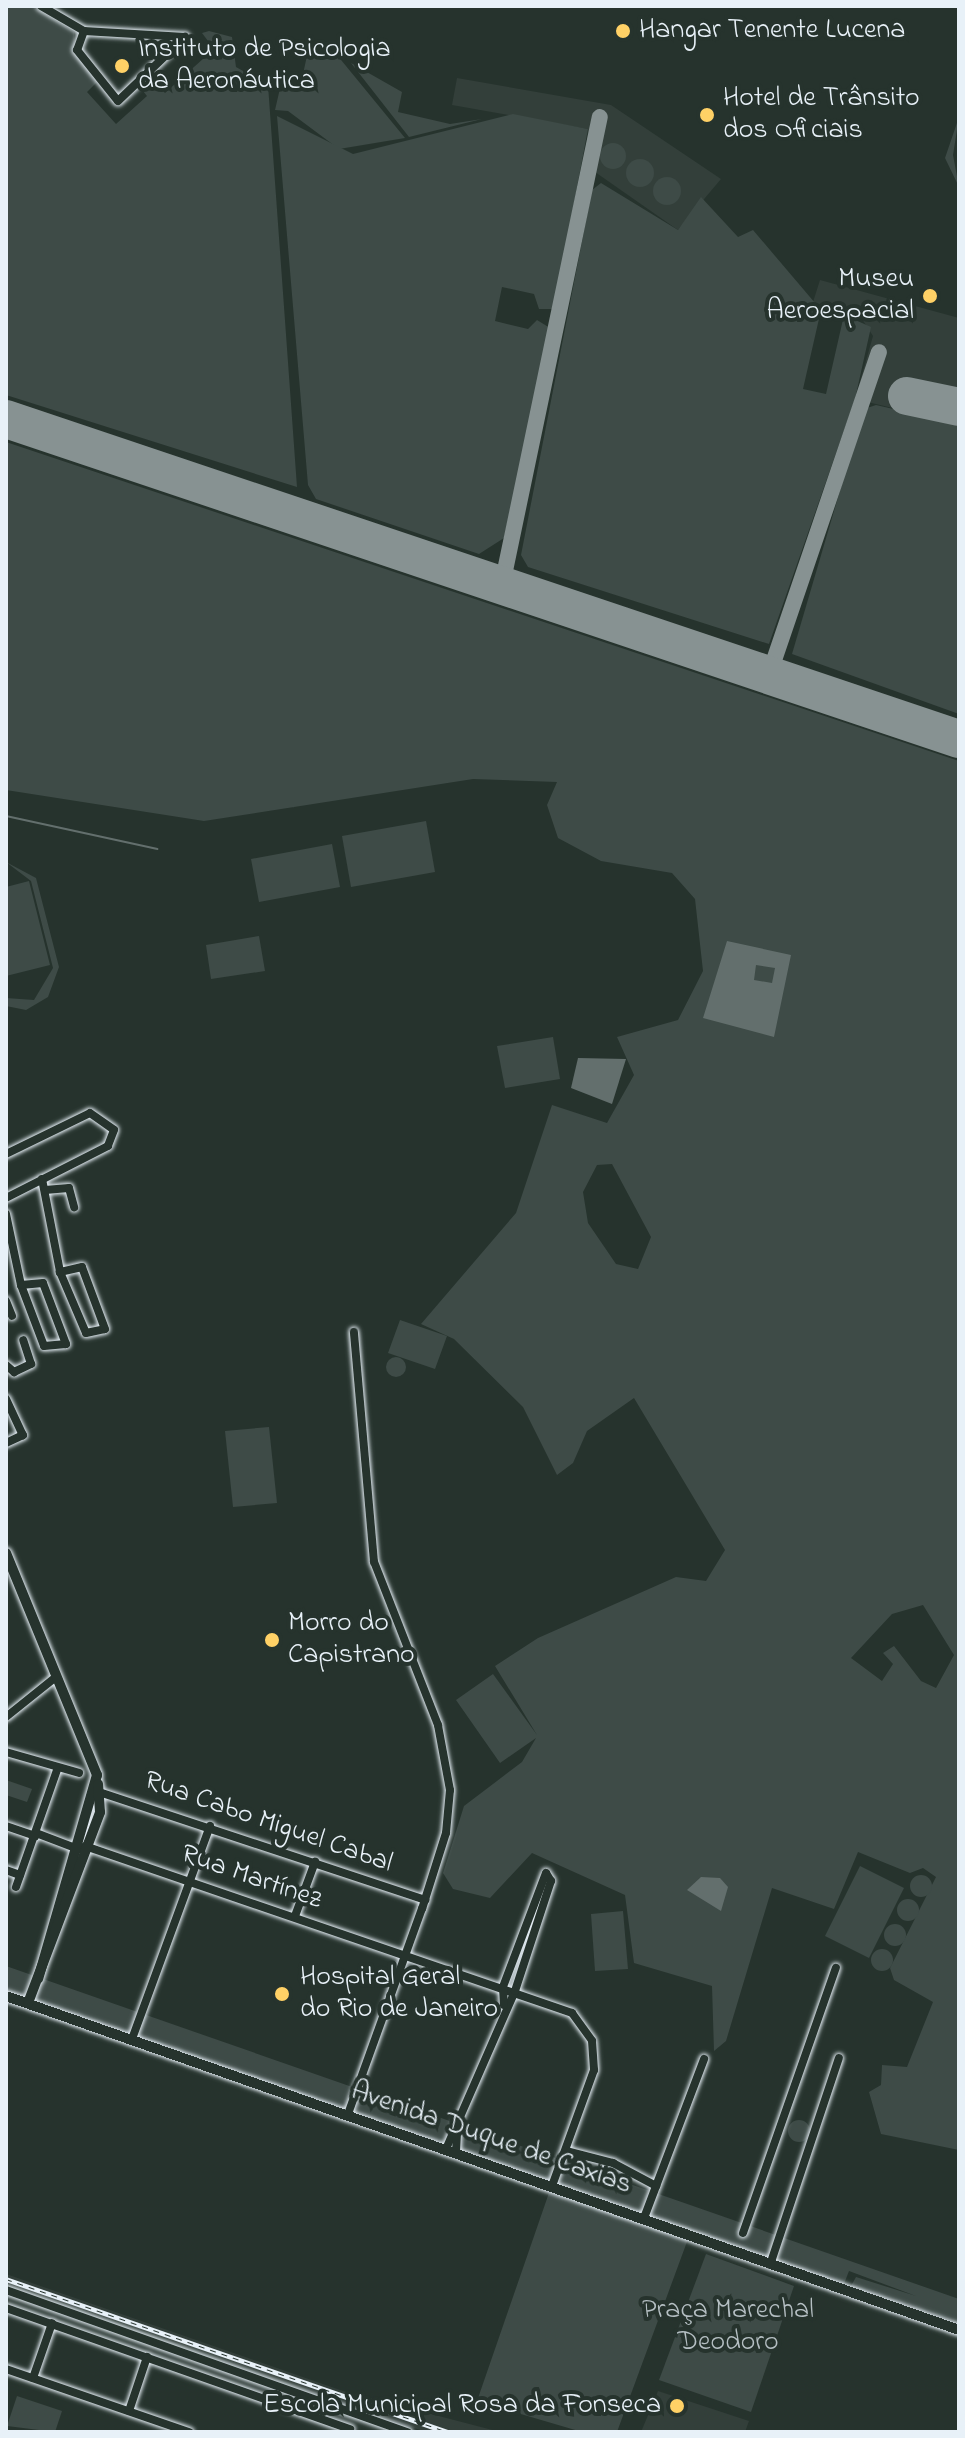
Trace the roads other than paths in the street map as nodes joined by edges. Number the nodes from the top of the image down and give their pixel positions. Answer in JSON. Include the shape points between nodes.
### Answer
{"nodes":[{"id":1,"x":41,"y":6,"type":"edge"},
{"id":2,"x":84,"y":31,"type":"junction"},
{"id":3,"x":6,"y":1154,"type":"edge"},
{"id":4,"x":42,"y":1179,"type":"junction"},
{"id":5,"x":45,"y":1190,"type":"junction"},
{"id":6,"x":6,"y":1198,"type":"edge"},
{"id":7,"x":74,"y":1207,"type":"dead end"},
{"id":8,"x":6,"y":1214,"type":"edge"},
{"id":9,"x":60,"y":1272,"type":"junction"},
{"id":10,"x":21,"y":1285,"type":"junction"},
{"id":11,"x":6,"y":1301,"type":"edge"},
{"id":12,"x":12,"y":1316,"type":"dead end"},
{"id":13,"x":354,"y":1332,"type":"dead end"},
{"id":14,"x":23,"y":1340,"type":"dead end"},
{"id":15,"x":6,"y":1365,"type":"edge"},
{"id":16,"x":6,"y":1399,"type":"edge"},
{"id":17,"x":6,"y":1443,"type":"edge"},
{"id":18,"x":6,"y":1553,"type":"edge"},
{"id":19,"x":57,"y":1676,"type":"junction"},
{"id":20,"x":6,"y":1717,"type":"edge"},
{"id":21,"x":6,"y":1752,"type":"edge"},
{"id":22,"x":57,"y":1770,"type":"junction"},
{"id":23,"x":79,"y":1773,"type":"dead end"},
{"id":24,"x":98,"y":1785,"type":"junction"},
{"id":25,"x":6,"y":1826,"type":"edge"},
{"id":26,"x":210,"y":1826,"type":"junction"},
{"id":27,"x":36,"y":1834,"type":"junction"},
{"id":28,"x":82,"y":1847,"type":"junction"},
{"id":29,"x":315,"y":1862,"type":"junction"},
{"id":30,"x":6,"y":1870,"type":"edge"},
{"id":31,"x":20,"y":1875,"type":"junction"},
{"id":32,"x":189,"y":1880,"type":"junction"},
{"id":33,"x":16,"y":1887,"type":"dead end"},
{"id":34,"x":425,"y":1900,"type":"junction"},
{"id":35,"x":295,"y":1916,"type":"junction"},
{"id":36,"x":522,"y":1930,"type":"junction"},
{"id":37,"x":534,"y":1935,"type":"junction"},
{"id":38,"x":406,"y":1957,"type":"junction"},
{"id":39,"x":836,"y":1968,"type":"dead end"},
{"id":40,"x":503,"y":1987,"type":"junction"},
{"id":41,"x":515,"y":1991,"type":"junction"},
{"id":42,"x":6,"y":1996,"type":"edge"},
{"id":43,"x":28,"y":2003,"type":"junction"},
{"id":44,"x":504,"y":2005,"type":"junction"},
{"id":45,"x":132,"y":2039,"type":"junction"},
{"id":46,"x":839,"y":2058,"type":"dead end"},
{"id":47,"x":704,"y":2059,"type":"dead end"},
{"id":48,"x":348,"y":2114,"type":"junction"},
{"id":49,"x":451,"y":2150,"type":"junction"},
{"id":50,"x":566,"y":2151,"type":"junction"},
{"id":51,"x":552,"y":2186,"type":"junction"},
{"id":52,"x":656,"y":2186,"type":"junction"},
{"id":53,"x":644,"y":2218,"type":"junction"},
{"id":54,"x":743,"y":2233,"type":"dead end"},
{"id":55,"x":770,"y":2265,"type":"junction"},
{"id":56,"x":6,"y":2290,"type":"edge"},
{"id":57,"x":6,"y":2308,"type":"edge"},
{"id":58,"x":52,"y":2323,"type":"junction"},
{"id":59,"x":959,"y":2330,"type":"edge"},
{"id":60,"x":146,"y":2339,"type":"junction"},
{"id":61,"x":143,"y":2356,"type":"junction"},
{"id":62,"x":6,"y":2369,"type":"edge"},
{"id":63,"x":33,"y":2378,"type":"junction"},
{"id":64,"x":129,"y":2411,"type":"junction"},
{"id":65,"x":356,"y":2414,"type":"junction"},
{"id":66,"x":349,"y":2431,"type":"edge"},
{"id":67,"x":189,"y":2432,"type":"edge"},
{"id":68,"x":408,"y":2432,"type":"edge"}],
"edges":[{"from":1,"to":2,"type":"street"},
{"from":2,"to":2,"type":"street","via":[[113,33],[185,37],[118,101],[77,50]]},
{"from":3,"to":4,"type":"street","via":[[90,1113],[110,1124],[108,1146]]},
{"from":4,"to":5,"type":"street"},
{"from":4,"to":6,"type":"street"},
{"from":5,"to":7,"type":"street","via":[[69,1188]]},
{"from":5,"to":9,"type":"street"},
{"from":8,"to":10,"type":"street"},
{"from":9,"to":9,"type":"street","via":[[86,1333],[105,1329],[82,1267]]},
{"from":10,"to":10,"type":"street","via":[[44,1346],[66,1344],[43,1283]]},
{"from":11,"to":12,"type":"street"},
{"from":13,"to":34,"type":"street","via":[[374,1562],[448,1769],[446,1833]]},
{"from":14,"to":15,"type":"street","via":[[31,1364],[14,1372]]},
{"from":16,"to":17,"type":"street","via":[[23,1435]]},
{"from":18,"to":19,"type":"main road"},
{"from":19,"to":20,"type":"street"},
{"from":19,"to":24,"type":"main road"},
{"from":21,"to":22,"type":"street"},
{"from":22,"to":23,"type":"street"},
{"from":22,"to":27,"type":"street"},
{"from":24,"to":26,"type":"street","name":"Rua Cabo Miguel Cabal"},
{"from":24,"to":28,"type":"main road"},
{"from":25,"to":27,"type":"street","name":"Rua Martínez"},
{"from":26,"to":29,"type":"street","name":"Rua Cabo Miguel Cabal"},
{"from":26,"to":32,"type":"street"},
{"from":27,"to":28,"type":"street","name":"Rua Martínez"},
{"from":27,"to":31,"type":"street"},
{"from":28,"to":32,"type":"street","name":"Rua Martínez"},
{"from":28,"to":43,"type":"main road"},
{"from":29,"to":34,"type":"street","name":"Rua Cabo Miguel Cabal"},
{"from":29,"to":35,"type":"street"},
{"from":30,"to":31,"type":"street"},
{"from":31,"to":33,"type":"street"},
{"from":32,"to":35,"type":"street","name":"Rua Martínez"},
{"from":32,"to":45,"type":"street"},
{"from":34,"to":38,"type":"street"},
{"from":35,"to":38,"type":"street","name":"Rua Martínez"},
{"from":36,"to":37,"type":"street"},
{"from":36,"to":37,"type":"street","via":[[546,1873],[551,1881]]},
{"from":36,"to":40,"type":"street"},
{"from":37,"to":41,"type":"street"},
{"from":38,"to":40,"type":"street","name":"Rua Martínez"},
{"from":38,"to":48,"type":"street"},
{"from":39,"to":54,"type":"street"},
{"from":40,"to":41,"type":"street","name":"Rua Martínez"},
{"from":40,"to":44,"type":"street"},
{"from":41,"to":44,"type":"street"},
{"from":41,"to":50,"type":"street","name":"Rua Martínez","via":[[565,2009],[586,2029],[594,2070]]},
{"from":42,"to":43,"type":"main road","name":"Avenida Duque de Caxias"},
{"from":43,"to":45,"type":"main road","name":"Avenida Duque de Caxias"},
{"from":44,"to":49,"type":"street"},
{"from":45,"to":48,"type":"main road","name":"Avenida Duque de Caxias"},
{"from":46,"to":55,"type":"street"},
{"from":47,"to":52,"type":"street"},
{"from":48,"to":49,"type":"main road","name":"Avenida Duque de Caxias"},
{"from":49,"to":51,"type":"main road","name":"Avenida Duque de Caxias"},
{"from":50,"to":51,"type":"street"},
{"from":50,"to":52,"type":"street","via":[[613,2163]]},
{"from":51,"to":53,"type":"main road","name":"Avenida Duque de Caxias"},
{"from":52,"to":53,"type":"street"},
{"from":53,"to":55,"type":"main road","name":"Avenida Duque de Caxias"},
{"from":55,"to":59,"type":"main road","name":"Avenida Duque de Caxias"},
{"from":56,"to":60,"type":"street"},
{"from":57,"to":58,"type":"street"},
{"from":58,"to":61,"type":"street"},
{"from":58,"to":63,"type":"street"},
{"from":60,"to":61,"type":"street"},
{"from":60,"to":65,"type":"street"},
{"from":61,"to":64,"type":"street"},
{"from":61,"to":66,"type":"street"},
{"from":62,"to":63,"type":"street"},
{"from":63,"to":64,"type":"street"},
{"from":64,"to":67,"type":"street"},
{"from":65,"to":66,"type":"street"},
{"from":65,"to":68,"type":"street"}]}
